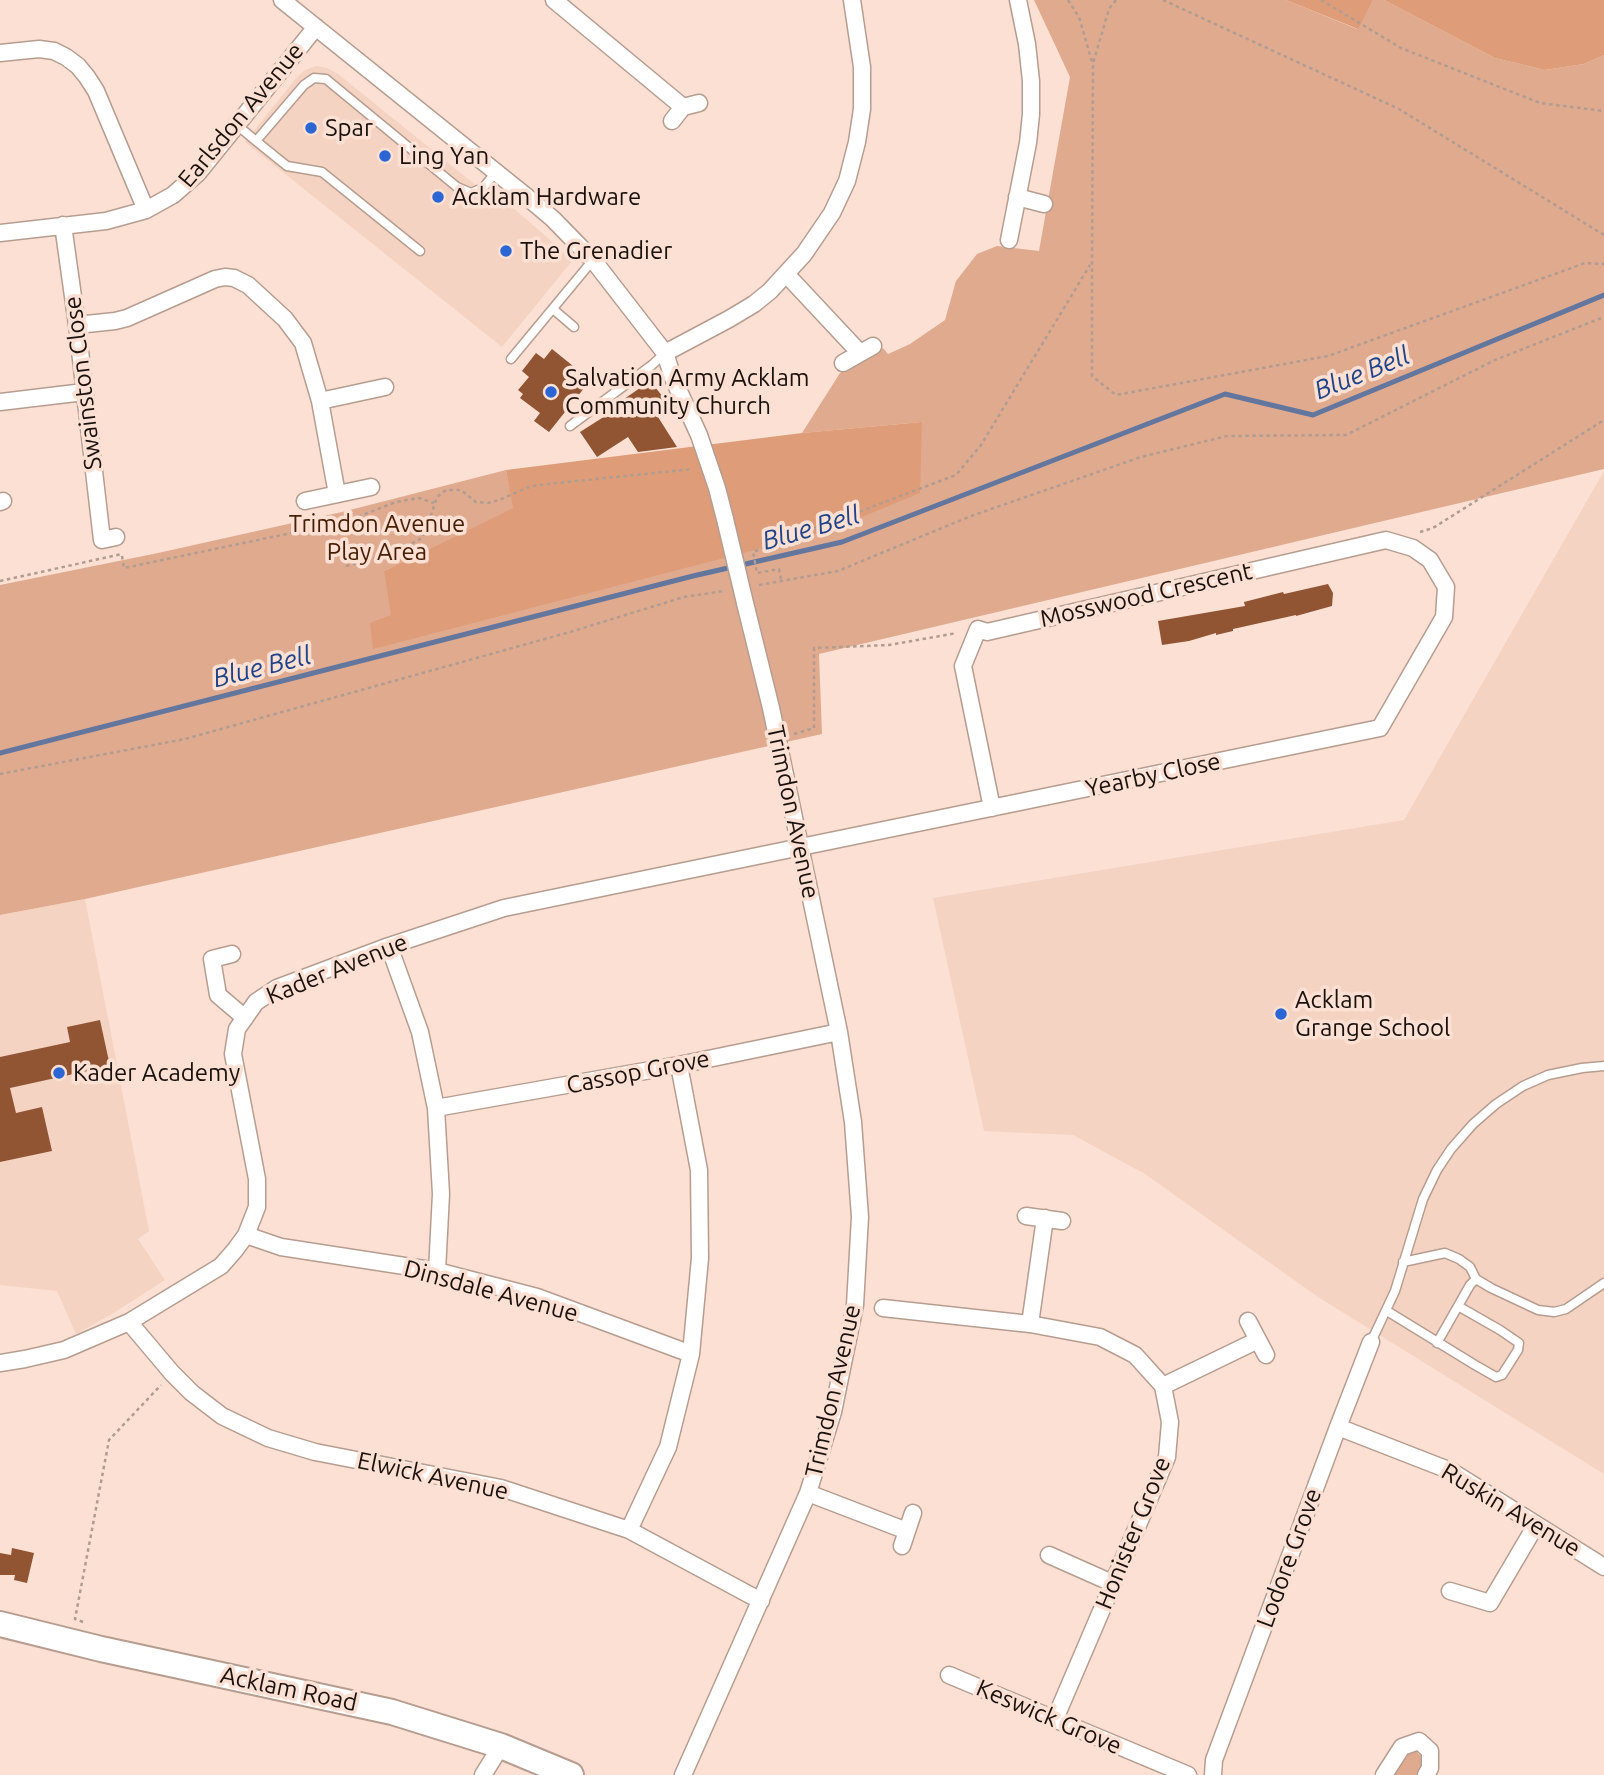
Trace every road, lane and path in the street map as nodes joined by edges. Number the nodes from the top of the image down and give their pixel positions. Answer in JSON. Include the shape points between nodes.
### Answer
{"nodes":[{"id":1,"x":282,"y":0,"type":"edge"},
{"id":2,"x":852,"y":0,"type":"edge"},
{"id":3,"x":1018,"y":0,"type":"edge"},
{"id":4,"x":1068,"y":0,"type":"edge"},
{"id":5,"x":1116,"y":0,"type":"edge"},
{"id":6,"x":1163,"y":0,"type":"edge"},
{"id":7,"x":1321,"y":0,"type":"edge"},
{"id":8,"x":558,"y":1,"type":"edge"},
{"id":9,"x":316,"y":27,"type":"junction"},
{"id":10,"x":0,"y":53,"type":"edge"},
{"id":11,"x":1093,"y":63,"type":"junction"},
{"id":12,"x":1604,"y":111,"type":"edge"},
{"id":13,"x":672,"y":121,"type":"dead end"},
{"id":14,"x":237,"y":125,"type":"junction"},
{"id":15,"x":256,"y":141,"type":"junction"},
{"id":16,"x":496,"y":172,"type":"junction"},
{"id":17,"x":1017,"y":197,"type":"junction"},
{"id":18,"x":1044,"y":204,"type":"dead end"},
{"id":19,"x":146,"y":210,"type":"junction"},
{"id":20,"x":63,"y":225,"type":"junction"},
{"id":21,"x":0,"y":233,"type":"edge"},
{"id":22,"x":1604,"y":235,"type":"edge"},
{"id":23,"x":1009,"y":240,"type":"dead end"},
{"id":24,"x":420,"y":251,"type":"dead end"},
{"id":25,"x":593,"y":260,"type":"junction"},
{"id":26,"x":1092,"y":262,"type":"junction"},
{"id":27,"x":1604,"y":264,"type":"edge"},
{"id":28,"x":787,"y":275,"type":"junction"},
{"id":29,"x":553,"y":309,"type":"junction"},
{"id":30,"x":1604,"y":317,"type":"edge"},
{"id":31,"x":77,"y":325,"type":"junction"},
{"id":32,"x":574,"y":327,"type":"dead end"},
{"id":33,"x":665,"y":354,"type":"junction"},
{"id":34,"x":511,"y":359,"type":"dead end"},
{"id":35,"x":843,"y":363,"type":"dead end"},
{"id":36,"x":385,"y":387,"type":"dead end"},
{"id":37,"x":84,"y":392,"type":"junction"},
{"id":38,"x":320,"y":401,"type":"junction"},
{"id":39,"x":0,"y":402,"type":"edge"},
{"id":40,"x":1604,"y":420,"type":"edge"},
{"id":41,"x":570,"y":426,"type":"dead end"},
{"id":42,"x":710,"y":467,"type":"junction"},
{"id":43,"x":371,"y":487,"type":"dead end"},
{"id":44,"x":337,"y":494,"type":"junction"},
{"id":45,"x":305,"y":502,"type":"dead end"},
{"id":46,"x":434,"y":503,"type":"junction"},
{"id":47,"x":102,"y":540,"type":"joint"},
{"id":48,"x":1386,"y":540,"type":"junction"},
{"id":49,"x":122,"y":556,"type":"junction"},
{"id":50,"x":346,"y":566,"type":"dead end"},
{"id":51,"x":0,"y":581,"type":"edge"},
{"id":52,"x":781,"y":581,"type":"junction"},
{"id":53,"x":760,"y":584,"type":"dead end"},
{"id":54,"x":735,"y":589,"type":"dead end"},
{"id":55,"x":978,"y":629,"type":"junction"},
{"id":56,"x":778,"y":739,"type":"junction"},
{"id":57,"x":0,"y":774,"type":"edge"},
{"id":58,"x":992,"y":807,"type":"junction"},
{"id":59,"x":799,"y":847,"type":"junction"},
{"id":60,"x":389,"y":946,"type":"junction"},
{"id":61,"x":232,"y":954,"type":"dead end"},
{"id":62,"x":245,"y":1018,"type":"junction"},
{"id":63,"x":839,"y":1032,"type":"junction"},
{"id":64,"x":679,"y":1065,"type":"junction"},
{"id":65,"x":1604,"y":1066,"type":"edge"},
{"id":66,"x":436,"y":1108,"type":"junction"},
{"id":67,"x":1026,"y":1216,"type":"dead end"},
{"id":68,"x":246,"y":1235,"type":"junction"},
{"id":69,"x":1403,"y":1262,"type":"junction"},
{"id":70,"x":437,"y":1271,"type":"junction"},
{"id":71,"x":1476,"y":1279,"type":"junction"},
{"id":72,"x":1604,"y":1283,"type":"edge"},
{"id":73,"x":1458,"y":1306,"type":"junction"},
{"id":74,"x":883,"y":1308,"type":"dead end"},
{"id":75,"x":1387,"y":1311,"type":"junction"},
{"id":76,"x":1248,"y":1321,"type":"dead end"},
{"id":77,"x":129,"y":1322,"type":"junction"},
{"id":78,"x":1030,"y":1324,"type":"junction"},
{"id":79,"x":1258,"y":1340,"type":"junction"},
{"id":80,"x":1371,"y":1342,"type":"joint"},
{"id":81,"x":1437,"y":1343,"type":"junction"},
{"id":82,"x":691,"y":1354,"type":"junction"},
{"id":83,"x":1266,"y":1355,"type":"dead end"},
{"id":84,"x":0,"y":1363,"type":"edge"},
{"id":85,"x":172,"y":1373,"type":"junction"},
{"id":86,"x":1163,"y":1386,"type":"junction"},
{"id":87,"x":1338,"y":1427,"type":"junction"},
{"id":88,"x":808,"y":1493,"type":"junction"},
{"id":89,"x":913,"y":1513,"type":"dead end"},
{"id":90,"x":1536,"y":1525,"type":"junction"},
{"id":91,"x":629,"y":1530,"type":"junction"},
{"id":92,"x":1049,"y":1555,"type":"dead end"},
{"id":93,"x":1604,"y":1567,"type":"edge"},
{"id":94,"x":1112,"y":1583,"type":"junction"},
{"id":95,"x":1450,"y":1591,"type":"dead end"},
{"id":96,"x":761,"y":1601,"type":"junction"},
{"id":97,"x":85,"y":1622,"type":"dead end"},
{"id":98,"x":0,"y":1624,"type":"edge"},
{"id":99,"x":949,"y":1675,"type":"dead end"},
{"id":100,"x":1055,"y":1719,"type":"junction"},
{"id":101,"x":501,"y":1746,"type":"junction"},
{"id":102,"x":483,"y":1775,"type":"edge"},
{"id":103,"x":570,"y":1775,"type":"edge"},
{"id":104,"x":683,"y":1775,"type":"edge"},
{"id":105,"x":1188,"y":1775,"type":"edge"},
{"id":106,"x":1213,"y":1775,"type":"edge"},
{"id":107,"x":1384,"y":1775,"type":"edge"},
{"id":108,"x":1426,"y":1775,"type":"edge"}],
"edges":[{"from":1,"to":9,"type":"street","name":"Trimdon Avenue"},
{"from":2,"to":28,"type":"street","via":[[862,68],[857,142],[847,181],[832,213]]},
{"from":3,"to":17,"type":"street","via":[[1027,44],[1031,114]]},
{"from":4,"to":11,"type":"path","via":[[1079,17]]},
{"from":5,"to":11,"type":"path"},
{"from":6,"to":22,"type":"path","via":[[1399,109]]},
{"from":7,"to":12,"type":"path","via":[[1401,48],[1540,103]]},
{"from":8,"to":13,"type":"street","via":[[691,105]]},
{"from":9,"to":14,"type":"street","name":"Earlsdon Avenue"},
{"from":9,"to":16,"type":"street","name":"Trimdon Avenue"},
{"from":10,"to":19,"type":"street","via":[[54,51],[78,65],[96,91]]},
{"from":11,"to":26,"type":"path"},
{"from":14,"to":15,"type":"lane"},
{"from":14,"to":19,"type":"street","name":"Earlsdon Avenue","via":[[198,173]]},
{"from":15,"to":16,"type":"lane","via":[[304,85],[314,78],[326,79],[457,187],[471,193],[483,188]]},
{"from":15,"to":24,"type":"lane","via":[[287,166],[322,172]]},
{"from":16,"to":25,"type":"street","name":"Trimdon Avenue"},
{"from":17,"to":18,"type":"street"},
{"from":17,"to":23,"type":"street"},
{"from":19,"to":20,"type":"street","name":"Earlsdon Avenue"},
{"from":20,"to":21,"type":"street","name":"Earlsdon Avenue"},
{"from":20,"to":31,"type":"street","name":"Swainston Close"},
{"from":25,"to":29,"type":"lane"},
{"from":25,"to":33,"type":"street","name":"Trimdon Avenue"},
{"from":26,"to":27,"type":"path","via":[[1092,376],[1116,395],[1328,356],[1585,263]]},
{"from":26,"to":52,"type":"path","via":[[981,445],[956,475],[753,552],[758,573],[779,569]]},
{"from":28,"to":33,"type":"street","via":[[754,304]]},
{"from":28,"to":35,"type":"street","via":[[867,350]]},
{"from":29,"to":32,"type":"lane"},
{"from":29,"to":34,"type":"lane"},
{"from":30,"to":52,"type":"path","via":[[1495,360],[1346,435],[1227,436],[1141,457],[971,516],[838,571]]},
{"from":31,"to":37,"type":"street","name":"Swainston Close"},
{"from":31,"to":38,"type":"street","via":[[115,321],[215,279],[234,278],[248,285],[295,330]]},
{"from":33,"to":41,"type":"lane"},
{"from":33,"to":42,"type":"street","name":"Trimdon Avenue"},
{"from":36,"to":38,"type":"street"},
{"from":37,"to":39,"type":"street"},
{"from":37,"to":47,"type":"street","name":"Swainston Close"},
{"from":38,"to":44,"type":"street"},
{"from":40,"to":48,"type":"path","via":[[1433,528]]},
{"from":42,"to":46,"type":"path","via":[[538,485],[488,503],[476,502],[454,489],[441,493]]},
{"from":42,"to":56,"type":"street","name":"Trimdon Avenue","bridge":true},
{"from":43,"to":44,"type":"street"},
{"from":44,"to":45,"type":"street"},
{"from":46,"to":49,"type":"path","via":[[419,498],[396,502],[344,522],[124,568]]},
{"from":46,"to":50,"type":"path","via":[[422,538],[389,555]]},
{"from":47,"to":49,"type":"path","via":[[121,537]]},
{"from":48,"to":55,"type":"street","name":"Mosswood Crescent","via":[[987,632]]},
{"from":48,"to":58,"type":"street","name":"Yearby Close","via":[[1413,548],[1430,560],[1446,587],[1444,617],[1380,728]]},
{"from":49,"to":51,"type":"path"},
{"from":52,"to":53,"type":"path"},
{"from":54,"to":57,"type":"path","via":[[684,597],[185,739]]},
{"from":55,"to":56,"type":"path","via":[[890,645],[814,648],[814,728]]},
{"from":55,"to":58,"type":"street","via":[[963,666]]},
{"from":56,"to":59,"type":"street","name":"Trimdon Avenue"},
{"from":58,"to":59,"type":"street","name":"Yearby Close"},
{"from":59,"to":60,"type":"street","name":"Kader Avenue","via":[[504,908]]},
{"from":59,"to":63,"type":"street","name":"Trimdon Avenue"},
{"from":60,"to":62,"type":"street","name":"Kader Avenue","via":[[277,988],[256,1002]]},
{"from":60,"to":66,"type":"street","via":[[420,1032]]},
{"from":61,"to":62,"type":"street","via":[[212,959],[218,995]]},
{"from":62,"to":68,"type":"street","name":"Kader Avenue","via":[[237,1029],[233,1054],[257,1179],[257,1207]]},
{"from":63,"to":64,"type":"street","name":"Cassop Grove"},
{"from":63,"to":88,"type":"street","name":"Trimdon Avenue","via":[[853,1122],[860,1216],[855,1305],[833,1412]]},
{"from":64,"to":66,"type":"street","name":"Cassop Grove"},
{"from":64,"to":82,"type":"street","via":[[699,1170],[700,1258]]},
{"from":65,"to":69,"type":"lane","via":[[1548,1075],[1523,1086],[1473,1124],[1437,1170]]},
{"from":66,"to":70,"type":"street","via":[[442,1194]]},
{"from":67,"to":78,"type":"street","via":[[1053,1220]]},
{"from":68,"to":70,"type":"street","name":"Dinsdale Avenue","via":[[281,1247]]},
{"from":68,"to":77,"type":"street","name":"Kader Avenue","via":[[221,1266]]},
{"from":69,"to":71,"type":"lane","via":[[1445,1253],[1459,1259]]},
{"from":69,"to":75,"type":"lane"},
{"from":70,"to":82,"type":"street","name":"Dinsdale Avenue","via":[[537,1297]]},
{"from":71,"to":72,"type":"lane","via":[[1538,1310],[1554,1312]]},
{"from":71,"to":73,"type":"lane"},
{"from":73,"to":81,"type":"lane"},
{"from":73,"to":81,"type":"lane","via":[[1516,1340],[1518,1350],[1496,1377]]},
{"from":74,"to":78,"type":"street"},
{"from":75,"to":80,"type":"lane"},
{"from":75,"to":81,"type":"lane"},
{"from":76,"to":79,"type":"street"},
{"from":77,"to":84,"type":"street","name":"Kader Avenue","via":[[64,1350]]},
{"from":77,"to":85,"type":"street","name":"Elwick Avenue"},
{"from":78,"to":86,"type":"street","via":[[1100,1337],[1135,1355]]},
{"from":79,"to":83,"type":"street"},
{"from":79,"to":86,"type":"street"},
{"from":80,"to":87,"type":"street","name":"Lodore Grove"},
{"from":82,"to":91,"type":"street","via":[[668,1447]]},
{"from":85,"to":91,"type":"street","name":"Elwick Avenue","via":[[222,1416],[268,1438],[315,1452],[501,1488]]},
{"from":85,"to":97,"type":"path","via":[[109,1440],[75,1619]]},
{"from":86,"to":94,"type":"street","name":"Honister Grove","via":[[1170,1422],[1167,1457]]},
{"from":87,"to":90,"type":"street","name":"Ruskin Avenue","via":[[1451,1471]]},
{"from":87,"to":106,"type":"street","name":"Lodore Grove","via":[[1214,1760]]},
{"from":88,"to":89,"type":"street","via":[[904,1538]]},
{"from":88,"to":96,"type":"street","name":"Trimdon Avenue"},
{"from":90,"to":93,"type":"street","name":"Ruskin Avenue"},
{"from":90,"to":95,"type":"street","via":[[1490,1603]]},
{"from":91,"to":96,"type":"street","name":"Elwick Avenue"},
{"from":92,"to":94,"type":"street"},
{"from":94,"to":100,"type":"street","name":"Honister Grove"},
{"from":96,"to":104,"type":"street","name":"Trimdon Avenue"},
{"from":98,"to":101,"type":"main road","name":"Acklam Road","via":[[393,1712]]},
{"from":99,"to":100,"type":"street","name":"Keswick Grove"},
{"from":100,"to":105,"type":"street","name":"Keswick Grove"},
{"from":101,"to":102,"type":"street"},
{"from":101,"to":103,"type":"main road","name":"Acklam Road"},
{"from":107,"to":108,"type":"street","via":[[1402,1747],[1419,1741],[1430,1751]]}]}
